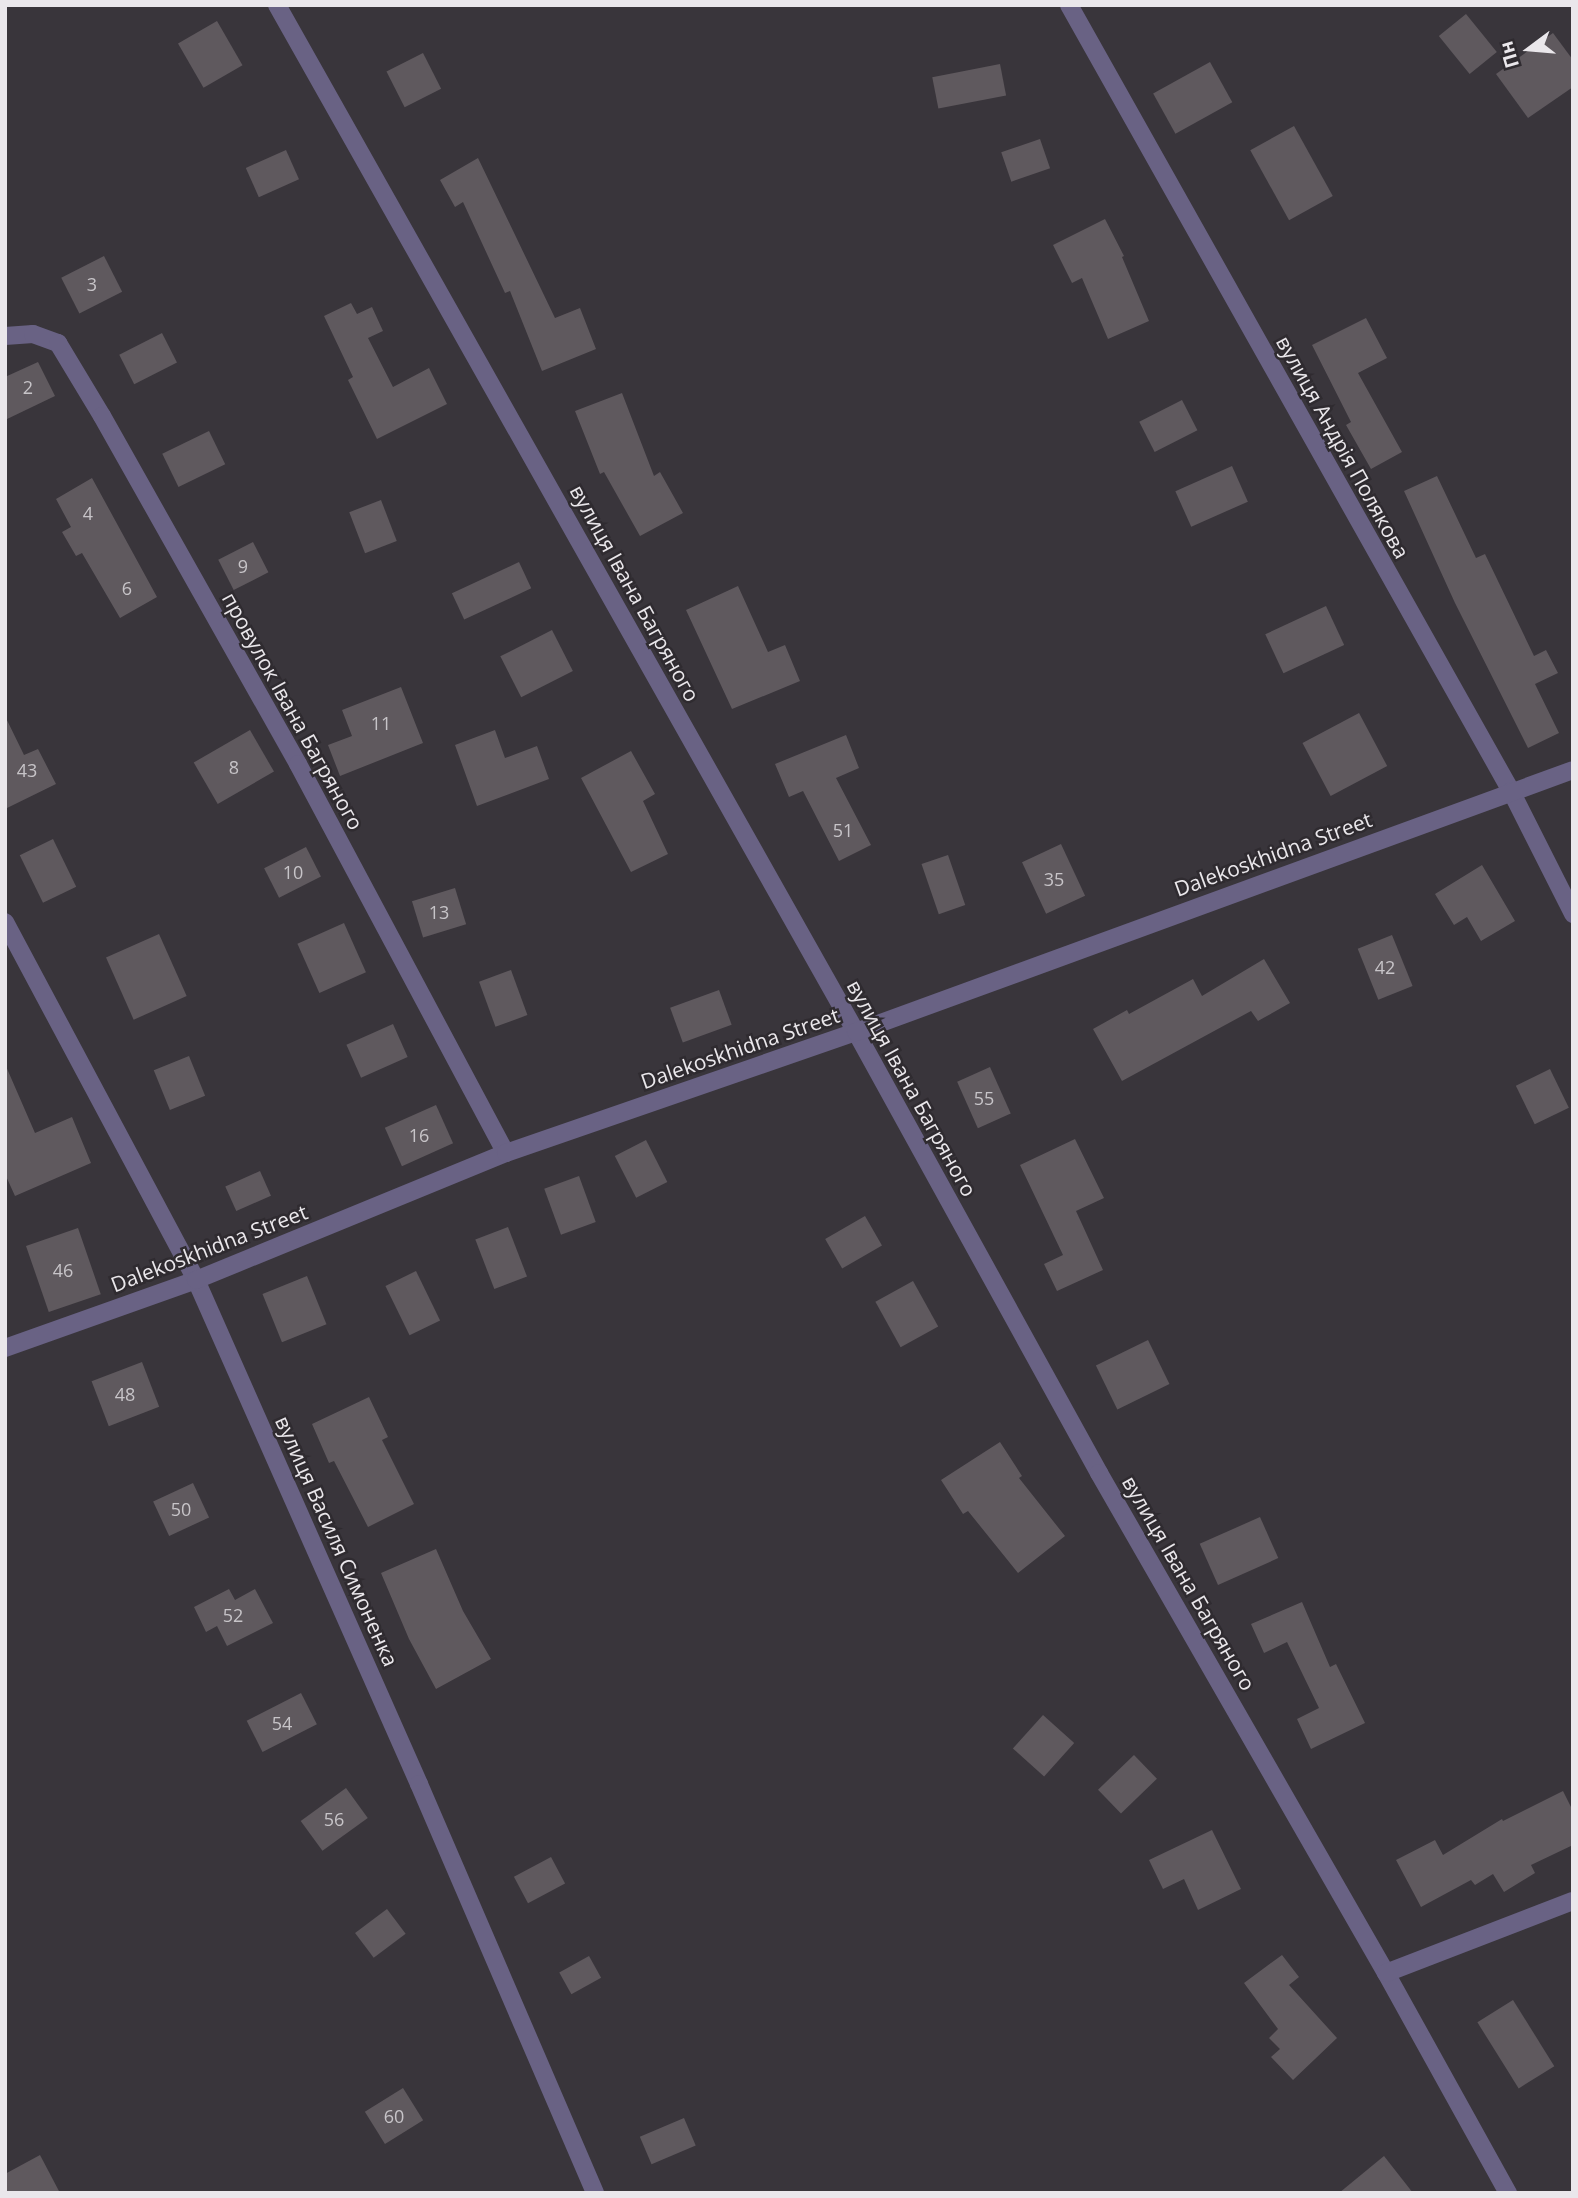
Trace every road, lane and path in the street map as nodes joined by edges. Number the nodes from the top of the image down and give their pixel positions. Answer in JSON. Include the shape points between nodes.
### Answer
{"nodes":[{"id":1,"x":277,"y":5,"type":"edge"},
{"id":2,"x":1069,"y":5,"type":"edge"},
{"id":3,"x":5,"y":336,"type":"edge"},
{"id":4,"x":1573,"y":771,"type":"edge"},
{"id":5,"x":1511,"y":791,"type":"junction"},
{"id":6,"x":1573,"y":914,"type":"edge"},
{"id":7,"x":5,"y":922,"type":"edge"},
{"id":8,"x":856,"y":1031,"type":"junction"},
{"id":9,"x":506,"y":1153,"type":"junction"},
{"id":10,"x":196,"y":1280,"type":"junction"},
{"id":11,"x":5,"y":1348,"type":"edge"},
{"id":12,"x":1573,"y":1900,"type":"edge"},
{"id":13,"x":1386,"y":1973,"type":"junction"},
{"id":14,"x":595,"y":2193,"type":"edge"},
{"id":15,"x":1508,"y":2193,"type":"edge"}],
"edges":[{"from":1,"to":8,"type":"street","name":"вулиця Івана Багряного"},
{"from":2,"to":5,"type":"street","name":"вулиця Андрія Полякова"},
{"from":3,"to":9,"type":"street","name":"провулок Івана Багряного","via":[[33,334],[58,344],[298,764]]},
{"from":4,"to":5,"type":"street","name":"Dalekoskhidna Street"},
{"from":5,"to":6,"type":"street","name":"вулиця Андрія Полякова"},
{"from":5,"to":8,"type":"street","name":"Dalekoskhidna Street"},
{"from":7,"to":10,"type":"street","name":"вулиця Василя Симоненка"},
{"from":8,"to":9,"type":"street","name":"Dalekoskhidna Street"},
{"from":8,"to":13,"type":"street","name":"вулиця Івана Багряного","via":[[1099,1473]]},
{"from":9,"to":10,"type":"street","name":"Dalekoskhidna Street"},
{"from":10,"to":11,"type":"street","name":"Dalekoskhidna Street"},
{"from":10,"to":14,"type":"street","name":"вулиця Василя Симоненка"},
{"from":12,"to":13,"type":"street"},
{"from":13,"to":15,"type":"street","name":"вулиця Івана Багряного"}]}
